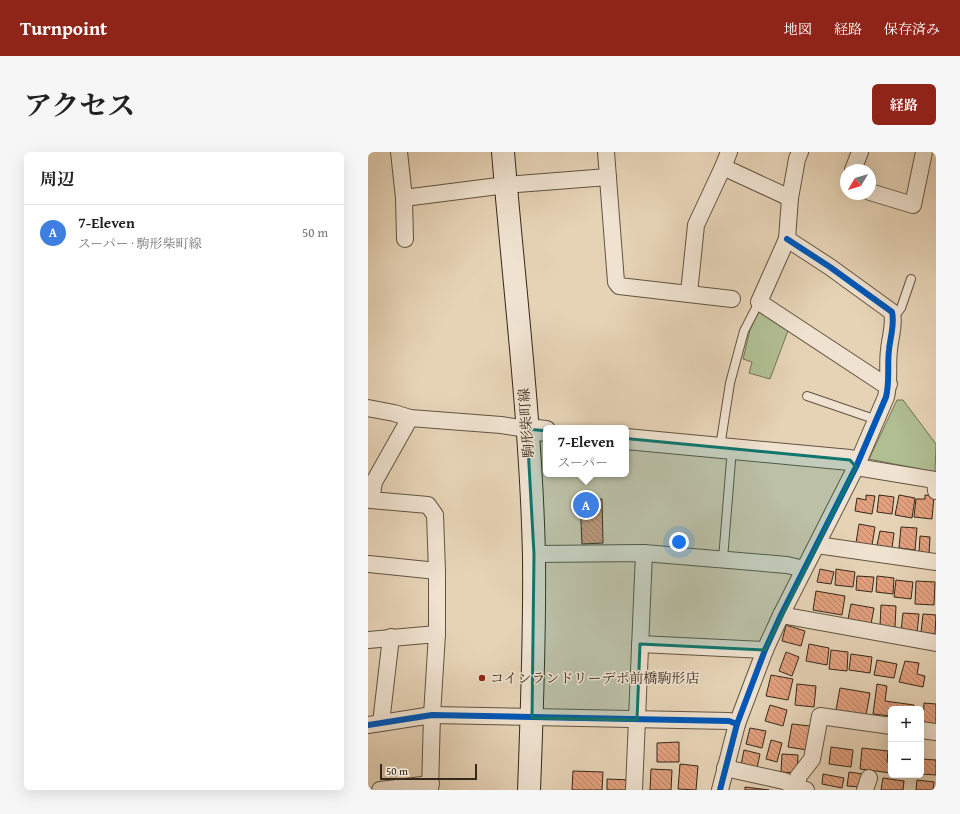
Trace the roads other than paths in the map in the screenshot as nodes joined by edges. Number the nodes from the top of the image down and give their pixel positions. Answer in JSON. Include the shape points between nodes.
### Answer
{"nodes":[{"id":1,"x":399,"y":152,"type":"edge"},
{"id":2,"x":503,"y":152,"type":"edge"},
{"id":3,"x":606,"y":152,"type":"edge"},
{"id":4,"x":729,"y":152,"type":"edge"},
{"id":5,"x":800,"y":152,"type":"edge"},
{"id":6,"x":860,"y":152,"type":"edge"},
{"id":7,"x":924,"y":152,"type":"edge"},
{"id":8,"x":855,"y":164,"type":"edge"},
{"id":9,"x":723,"y":167,"type":"junction"},
{"id":10,"x":608,"y":177,"type":"junction"},
{"id":11,"x":506,"y":185,"type":"junction"},
{"id":12,"x":876,"y":194,"type":"edge"},
{"id":13,"x":404,"y":198,"type":"junction"},
{"id":14,"x":790,"y":198,"type":"junction"},
{"id":15,"x":404,"y":239,"type":"dead end"},
{"id":16,"x":787,"y":239,"type":"junction"},
{"id":17,"x":911,"y":279,"type":"dead end"},
{"id":18,"x":689,"y":293,"type":"junction"},
{"id":19,"x":732,"y":299,"type":"dead end"},
{"id":20,"x":759,"y":302,"type":"junction"},
{"id":21,"x":893,"y":318,"type":"junction"},
{"id":22,"x":889,"y":384,"type":"junction"},
{"id":23,"x":807,"y":396,"type":"dead end"},
{"id":24,"x":368,"y":408,"type":"edge"},
{"id":25,"x":410,"y":418,"type":"junction"},
{"id":26,"x":877,"y":420,"type":"junction"},
{"id":27,"x":536,"y":430,"type":"edge"},
{"id":28,"x":629,"y":439,"type":"edge"},
{"id":29,"x":726,"y":447,"type":"junction"},
{"id":30,"x":856,"y":468,"type":"junction"},
{"id":31,"x":936,"y":491,"type":"edge"},
{"id":32,"x":817,"y":545,"type":"junction"},
{"id":33,"x":644,"y":553,"type":"junction"},
{"id":34,"x":534,"y":554,"type":"junction"},
{"id":35,"x":723,"y":559,"type":"junction"},
{"id":36,"x":936,"y":562,"type":"edge"},
{"id":37,"x":369,"y":564,"type":"edge"},
{"id":38,"x":804,"y":569,"type":"junction"},
{"id":39,"x":437,"y":571,"type":"junction"},
{"id":40,"x":781,"y":615,"type":"junction"},
{"id":41,"x":437,"y":634,"type":"junction"},
{"id":42,"x":391,"y":637,"type":"junction"},
{"id":43,"x":368,"y":640,"type":"edge"},
{"id":44,"x":640,"y":644,"type":"junction"},
{"id":45,"x":936,"y":644,"type":"edge"},
{"id":46,"x":765,"y":650,"type":"junction"},
{"id":47,"x":432,"y":715,"type":"junction"},
{"id":48,"x":532,"y":718,"type":"junction"},
{"id":49,"x":637,"y":720,"type":"junction"},
{"id":50,"x":375,"y":724,"type":"edge"},
{"id":51,"x":737,"y":724,"type":"junction"},
{"id":52,"x":888,"y":726,"type":"edge"},
{"id":53,"x":924,"y":730,"type":"edge"},
{"id":54,"x":936,"y":732,"type":"edge"},
{"id":55,"x":725,"y":768,"type":"junction"},
{"id":56,"x":430,"y":787,"type":"edge"},
{"id":57,"x":803,"y":789,"type":"edge"},
{"id":58,"x":380,"y":790,"type":"edge"},
{"id":59,"x":529,"y":790,"type":"edge"},
{"id":60,"x":634,"y":790,"type":"edge"},
{"id":61,"x":720,"y":790,"type":"edge"}],
"edges":[{"from":1,"to":13,"type":"street"},
{"from":2,"to":11,"type":"main road","name":"駒形柴町線"},
{"from":3,"to":10,"type":"street"},
{"from":4,"to":9,"type":"street"},
{"from":5,"to":14,"type":"street"},
{"from":6,"to":8,"type":"street"},
{"from":7,"to":12,"type":"street","via":[[913,205]]},
{"from":9,"to":14,"type":"street"},
{"from":9,"to":18,"type":"street","via":[[696,225]]},
{"from":10,"to":11,"type":"street"},
{"from":10,"to":18,"type":"street","via":[[616,282],[619,286]]},
{"from":11,"to":13,"type":"street"},
{"from":11,"to":27,"type":"main road","name":"駒形柴町線"},
{"from":13,"to":15,"type":"street"},
{"from":14,"to":16,"type":"street"},
{"from":16,"to":20,"type":"street"},
{"from":16,"to":21,"type":"street","via":[[887,308],[892,312]]},
{"from":17,"to":21,"type":"lane","via":[[901,308]]},
{"from":18,"to":19,"type":"street"},
{"from":20,"to":22,"type":"street","via":[[882,383]]},
{"from":20,"to":29,"type":"lane","via":[[744,331],[730,383]]},
{"from":21,"to":22,"type":"street"},
{"from":22,"to":26,"type":"street"},
{"from":23,"to":26,"type":"lane"},
{"from":24,"to":25,"type":"street"},
{"from":25,"to":27,"type":"street"},
{"from":25,"to":39,"type":"street","via":[[374,482],[371,500],[428,505],[435,515]]},
{"from":26,"to":30,"type":"street"},
{"from":27,"to":34,"type":"main road","name":"駒形柴町線"},
{"from":28,"to":29,"type":"street"},
{"from":29,"to":30,"type":"street","via":[[850,460]]},
{"from":29,"to":35,"type":"lane"},
{"from":30,"to":31,"type":"street","via":[[935,480]]},
{"from":30,"to":32,"type":"street"},
{"from":32,"to":36,"type":"street"},
{"from":32,"to":38,"type":"street"},
{"from":33,"to":34,"type":"street"},
{"from":33,"to":35,"type":"street"},
{"from":33,"to":44,"type":"street"},
{"from":34,"to":48,"type":"main road","name":"駒形柴町線"},
{"from":35,"to":38,"type":"street"},
{"from":37,"to":39,"type":"street"},
{"from":38,"to":40,"type":"street"},
{"from":39,"to":41,"type":"street"},
{"from":40,"to":45,"type":"street"},
{"from":40,"to":46,"type":"street"},
{"from":41,"to":42,"type":"street"},
{"from":41,"to":47,"type":"street"},
{"from":42,"to":43,"type":"street"},
{"from":42,"to":50,"type":"street"},
{"from":44,"to":46,"type":"street"},
{"from":44,"to":49,"type":"street"},
{"from":46,"to":51,"type":"street"},
{"from":47,"to":48,"type":"street"},
{"from":47,"to":50,"type":"street"},
{"from":47,"to":56,"type":"street"},
{"from":48,"to":49,"type":"street"},
{"from":48,"to":59,"type":"main road","name":"駒形柴町線"},
{"from":49,"to":51,"type":"street"},
{"from":49,"to":60,"type":"street"},
{"from":51,"to":55,"type":"street"},
{"from":52,"to":57,"type":"street","via":[[820,716],[812,759],[798,778]]},
{"from":53,"to":54,"type":"street"},
{"from":55,"to":57,"type":"street","via":[[784,781]]},
{"from":55,"to":61,"type":"street"},
{"from":56,"to":58,"type":"street"}]}
